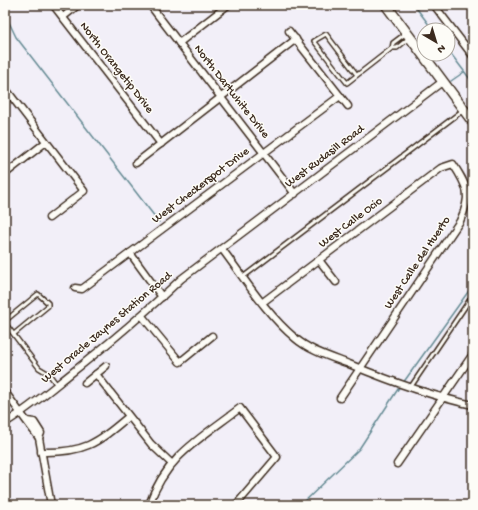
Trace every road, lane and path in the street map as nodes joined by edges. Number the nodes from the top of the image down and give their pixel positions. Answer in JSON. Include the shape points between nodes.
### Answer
{"nodes":[{"id":1,"x":78,"y":5,"type":"edge"},
{"id":2,"x":150,"y":5,"type":"edge"},
{"id":3,"x":228,"y":5,"type":"edge"},
{"id":4,"x":386,"y":5,"type":"edge"},
{"id":5,"x":434,"y":5,"type":"edge"},
{"id":6,"x":54,"y":6,"type":"edge"},
{"id":7,"x":63,"y":17,"type":"junction"},
{"id":8,"x":289,"y":31,"type":"dead end"},
{"id":9,"x":408,"y":35,"type":"junction"},
{"id":10,"x":296,"y":39,"type":"junction"},
{"id":11,"x":179,"y":43,"type":"junction"},
{"id":12,"x":392,"y":48,"type":"junction"},
{"id":13,"x":472,"y":54,"type":"edge"},
{"id":14,"x":357,"y":75,"type":"junction"},
{"id":15,"x":442,"y":82,"type":"junction"},
{"id":16,"x":5,"y":88,"type":"edge"},
{"id":17,"x":7,"y":95,"type":"edge"},
{"id":18,"x":340,"y":96,"type":"junction"},
{"id":19,"x":221,"y":97,"type":"junction"},
{"id":20,"x":348,"y":106,"type":"dead end"},
{"id":21,"x":464,"y":110,"type":"junction"},
{"id":22,"x":473,"y":122,"type":"edge"},
{"id":23,"x":46,"y":142,"type":"junction"},
{"id":24,"x":161,"y":144,"type":"junction"},
{"id":25,"x":264,"y":153,"type":"junction"},
{"id":26,"x":136,"y":163,"type":"dead end"},
{"id":27,"x":453,"y":164,"type":"joint"},
{"id":28,"x":5,"y":174,"type":"edge"},
{"id":29,"x":295,"y":194,"type":"junction"},
{"id":30,"x":49,"y":218,"type":"dead end"},
{"id":31,"x":222,"y":249,"type":"junction"},
{"id":32,"x":130,"y":253,"type":"junction"},
{"id":33,"x":319,"y":260,"type":"junction"},
{"id":34,"x":243,"y":276,"type":"junction"},
{"id":35,"x":336,"y":282,"type":"dead end"},
{"id":36,"x":75,"y":288,"type":"dead end"},
{"id":37,"x":473,"y":295,"type":"edge"},
{"id":38,"x":162,"y":297,"type":"junction"},
{"id":39,"x":263,"y":302,"type":"junction"},
{"id":40,"x":142,"y":316,"type":"junction"},
{"id":41,"x":5,"y":322,"type":"edge"},
{"id":42,"x":14,"y":334,"type":"junction"},
{"id":43,"x":212,"y":336,"type":"dead end"},
{"id":44,"x":473,"y":354,"type":"edge"},
{"id":45,"x":106,"y":366,"type":"dead end"},
{"id":46,"x":359,"y":368,"type":"junction"},
{"id":47,"x":96,"y":374,"type":"junction"},
{"id":48,"x":85,"y":384,"type":"dead end"},
{"id":49,"x":57,"y":385,"type":"junction"},
{"id":50,"x":410,"y":388,"type":"junction"},
{"id":51,"x":5,"y":392,"type":"edge"},
{"id":52,"x":340,"y":398,"type":"dead end"},
{"id":53,"x":442,"y":399,"type":"junction"},
{"id":54,"x":473,"y":405,"type":"edge"},
{"id":55,"x":22,"y":413,"type":"junction"},
{"id":56,"x":128,"y":417,"type":"junction"},
{"id":57,"x":5,"y":423,"type":"edge"},
{"id":58,"x":41,"y":452,"type":"junction"},
{"id":59,"x":171,"y":463,"type":"junction"},
{"id":60,"x":397,"y":464,"type":"dead end"},
{"id":61,"x":51,"y":505,"type":"edge"},
{"id":62,"x":149,"y":505,"type":"edge"},
{"id":63,"x":236,"y":505,"type":"edge"}],
"edges":[{"from":1,"to":7,"type":"street"},
{"from":2,"to":11,"type":"street","name":"North Dartwhite Drive"},
{"from":3,"to":11,"type":"street"},
{"from":4,"to":9,"type":"street"},
{"from":5,"to":13,"type":"street"},
{"from":6,"to":7,"type":"street","name":"North Orangetip Drive"},
{"from":7,"to":24,"type":"street","name":"North Orangetip Drive"},
{"from":8,"to":10,"type":"street"},
{"from":9,"to":12,"type":"lane","via":[[397,48]]},
{"from":9,"to":12,"type":"lane","via":[[393,43]]},
{"from":9,"to":15,"type":"street"},
{"from":10,"to":18,"type":"street"},
{"from":10,"to":19,"type":"street"},
{"from":11,"to":19,"type":"street","name":"North Dartwhite Drive"},
{"from":12,"to":14,"type":"lane"},
{"from":14,"to":14,"type":"lane","via":[[347,83],[314,41],[326,34]]},
{"from":15,"to":21,"type":"street"},
{"from":15,"to":29,"type":"street","name":"West Rudasill Road"},
{"from":16,"to":17,"type":"street"},
{"from":17,"to":23,"type":"street"},
{"from":18,"to":20,"type":"street"},
{"from":18,"to":25,"type":"street","name":"West Checkerspot Drive"},
{"from":19,"to":24,"type":"street"},
{"from":19,"to":25,"type":"street","name":"North Dartwhite Drive"},
{"from":21,"to":22,"type":"street"},
{"from":21,"to":34,"type":"lane"},
{"from":23,"to":28,"type":"street"},
{"from":23,"to":30,"type":"street","via":[[84,191]]},
{"from":24,"to":26,"type":"street"},
{"from":25,"to":29,"type":"street","name":"North Dartwhite Drive"},
{"from":25,"to":32,"type":"street","name":"West Checkerspot Drive"},
{"from":27,"to":33,"type":"street","name":"West Calle Ocio","via":[[442,168]]},
{"from":27,"to":46,"type":"street","name":"West Calle del Huerto","via":[[467,190],[467,206],[460,221]]},
{"from":29,"to":31,"type":"street","name":"West Rudasill Road"},
{"from":31,"to":34,"type":"street"},
{"from":31,"to":38,"type":"street","name":"West Oracle Jaynes Station Road","via":[[181,279]]},
{"from":32,"to":36,"type":"street","name":"West Checkerspot Drive","via":[[82,289]]},
{"from":32,"to":38,"type":"street"},
{"from":33,"to":35,"type":"street"},
{"from":33,"to":39,"type":"street","name":"West Calle Ocio"},
{"from":34,"to":39,"type":"street"},
{"from":37,"to":50,"type":"lane"},
{"from":38,"to":40,"type":"street","name":"West Oracle Jaynes Station Road"},
{"from":39,"to":46,"type":"street","via":[[296,339],[317,352]]},
{"from":40,"to":43,"type":"street","via":[[180,362]]},
{"from":40,"to":49,"type":"street","name":"West Oracle Jaynes Station Road"},
{"from":41,"to":42,"type":"lane"},
{"from":41,"to":42,"type":"lane","via":[[38,294],[48,303],[48,306]]},
{"from":42,"to":49,"type":"lane","via":[[39,368],[49,374]]},
{"from":44,"to":53,"type":"street"},
{"from":45,"to":47,"type":"street"},
{"from":46,"to":50,"type":"street"},
{"from":46,"to":52,"type":"street","name":"West Calle del Huerto"},
{"from":47,"to":48,"type":"street"},
{"from":47,"to":56,"type":"street"},
{"from":49,"to":55,"type":"street","name":"West Oracle Jaynes Station Road"},
{"from":50,"to":53,"type":"street"},
{"from":51,"to":55,"type":"street"},
{"from":53,"to":54,"type":"street"},
{"from":53,"to":60,"type":"street"},
{"from":55,"to":57,"type":"street","name":"West Oracle Jaynes Station Road"},
{"from":55,"to":58,"type":"street","via":[[26,421],[34,422],[41,433]]},
{"from":56,"to":58,"type":"street","via":[[101,439],[84,448]]},
{"from":56,"to":59,"type":"street"},
{"from":58,"to":61,"type":"street"},
{"from":59,"to":62,"type":"street","via":[[154,490]]},
{"from":59,"to":63,"type":"street","via":[[240,408],[277,457]]}]}
